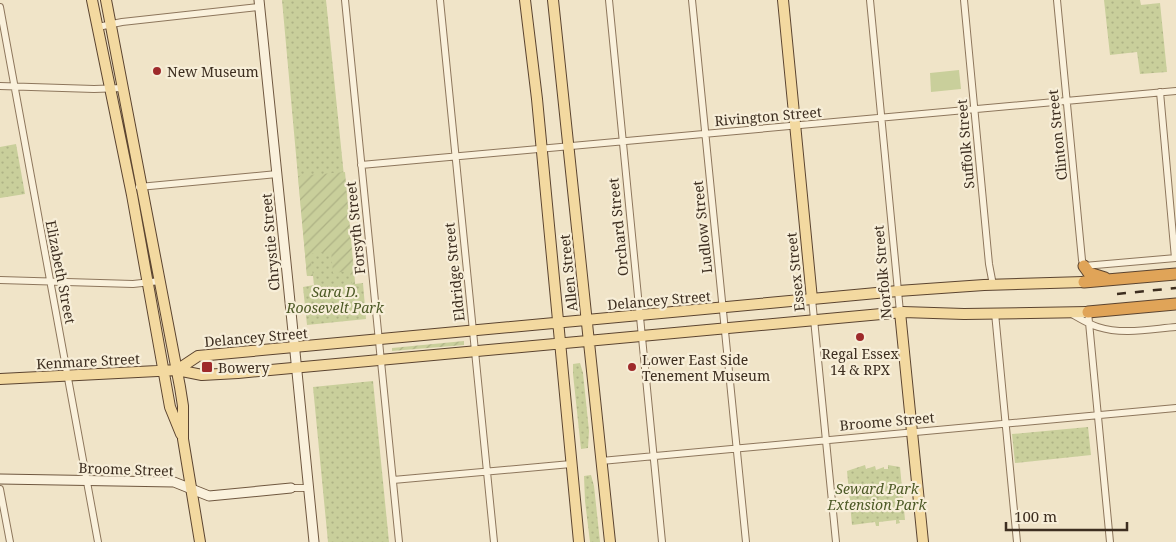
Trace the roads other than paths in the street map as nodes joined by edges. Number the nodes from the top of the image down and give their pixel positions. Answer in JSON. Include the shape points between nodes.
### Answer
{"nodes":[{"id":1,"x":92,"y":0,"type":"edge"},
{"id":2,"x":106,"y":0,"type":"edge"},
{"id":3,"x":345,"y":0,"type":"edge"},
{"id":4,"x":440,"y":0,"type":"edge"},
{"id":5,"x":525,"y":0,"type":"edge"},
{"id":6,"x":553,"y":0,"type":"edge"},
{"id":7,"x":609,"y":0,"type":"edge"},
{"id":8,"x":692,"y":0,"type":"edge"},
{"id":9,"x":783,"y":0,"type":"edge"},
{"id":10,"x":870,"y":0,"type":"edge"},
{"id":11,"x":964,"y":0,"type":"edge"},
{"id":12,"x":1057,"y":0,"type":"edge"},
{"id":13,"x":259,"y":4,"type":"edge"},
{"id":14,"x":0,"y":7,"type":"edge"},
{"id":15,"x":111,"y":24,"type":"junction"},
{"id":16,"x":98,"y":27,"type":"junction"},
{"id":17,"x":0,"y":86,"type":"edge"},
{"id":18,"x":14,"y":86,"type":"junction"},
{"id":19,"x":123,"y":88,"type":"junction"},
{"id":20,"x":110,"y":89,"type":"junction"},
{"id":21,"x":1176,"y":91,"type":"edge"},
{"id":22,"x":1160,"y":92,"type":"junction"},
{"id":23,"x":1066,"y":101,"type":"junction"},
{"id":24,"x":974,"y":109,"type":"junction"},
{"id":25,"x":882,"y":118,"type":"junction"},
{"id":26,"x":795,"y":126,"type":"junction"},
{"id":27,"x":705,"y":134,"type":"junction"},
{"id":28,"x":623,"y":142,"type":"junction"},
{"id":29,"x":568,"y":147,"type":"junction"},
{"id":30,"x":542,"y":149,"type":"junction"},
{"id":31,"x":455,"y":157,"type":"junction"},
{"id":32,"x":361,"y":165,"type":"junction"},
{"id":33,"x":277,"y":174,"type":"junction"},
{"id":34,"x":142,"y":187,"type":"junction"},
{"id":35,"x":130,"y":188,"type":"junction"},
{"id":36,"x":1176,"y":258,"type":"edge"},
{"id":37,"x":1084,"y":266,"type":"junction"},
{"id":38,"x":1176,"y":274,"type":"edge"},
{"id":39,"x":0,"y":280,"type":"edge"},
{"id":40,"x":1109,"y":280,"type":"junction"},
{"id":41,"x":50,"y":281,"type":"junction"},
{"id":42,"x":160,"y":281,"type":"junction"},
{"id":43,"x":1084,"y":282,"type":"joint"},
{"id":44,"x":147,"y":283,"type":"junction"},
{"id":45,"x":993,"y":285,"type":"junction"},
{"id":46,"x":898,"y":291,"type":"junction"},
{"id":47,"x":812,"y":299,"type":"junction"},
{"id":48,"x":1176,"y":304,"type":"edge"},
{"id":49,"x":722,"y":308,"type":"junction"},
{"id":50,"x":900,"y":312,"type":"junction"},
{"id":51,"x":994,"y":313,"type":"junction"},
{"id":52,"x":639,"y":315,"type":"junction"},
{"id":53,"x":1089,"y":318,"type":"junction"},
{"id":54,"x":587,"y":320,"type":"junction"},
{"id":55,"x":814,"y":321,"type":"junction"},
{"id":56,"x":559,"y":323,"type":"junction"},
{"id":57,"x":1176,"y":327,"type":"edge"},
{"id":58,"x":724,"y":329,"type":"junction"},
{"id":59,"x":473,"y":331,"type":"junction"},
{"id":60,"x":641,"y":336,"type":"junction"},
{"id":61,"x":379,"y":339,"type":"junction"},
{"id":62,"x":589,"y":341,"type":"junction"},
{"id":63,"x":561,"y":344,"type":"junction"},
{"id":64,"x":294,"y":348,"type":"junction"},
{"id":65,"x":475,"y":351,"type":"junction"},
{"id":66,"x":381,"y":360,"type":"junction"},
{"id":67,"x":296,"y":368,"type":"junction"},
{"id":68,"x":163,"y":370,"type":"junction"},
{"id":69,"x":177,"y":370,"type":"junction"},
{"id":70,"x":68,"y":375,"type":"junction"},
{"id":71,"x":0,"y":379,"type":"edge"},
{"id":72,"x":1176,"y":408,"type":"edge"},
{"id":73,"x":1098,"y":416,"type":"junction"},
{"id":74,"x":1005,"y":424,"type":"junction"},
{"id":75,"x":912,"y":433,"type":"junction"},
{"id":76,"x":183,"y":439,"type":"junction"},
{"id":77,"x":826,"y":440,"type":"junction"},
{"id":78,"x":737,"y":449,"type":"junction"},
{"id":79,"x":654,"y":456,"type":"junction"},
{"id":80,"x":601,"y":461,"type":"junction"},
{"id":81,"x":572,"y":464,"type":"junction"},
{"id":82,"x":487,"y":472,"type":"junction"},
{"id":83,"x":0,"y":479,"type":"edge"},
{"id":84,"x":88,"y":480,"type":"junction"},
{"id":85,"x":393,"y":480,"type":"junction"},
{"id":86,"x":0,"y":488,"type":"edge"},
{"id":87,"x":291,"y":488,"type":"joint"},
{"id":88,"x":308,"y":488,"type":"junction"},
{"id":89,"x":191,"y":489,"type":"junction"},
{"id":90,"x":10,"y":542,"type":"edge"},
{"id":91,"x":98,"y":542,"type":"edge"},
{"id":92,"x":200,"y":542,"type":"edge"},
{"id":93,"x":314,"y":542,"type":"edge"},
{"id":94,"x":399,"y":542,"type":"edge"},
{"id":95,"x":494,"y":542,"type":"edge"},
{"id":96,"x":579,"y":542,"type":"edge"},
{"id":97,"x":610,"y":542,"type":"edge"},
{"id":98,"x":662,"y":542,"type":"edge"},
{"id":99,"x":746,"y":542,"type":"edge"},
{"id":100,"x":836,"y":542,"type":"edge"},
{"id":101,"x":923,"y":542,"type":"edge"},
{"id":102,"x":1017,"y":542,"type":"edge"},
{"id":103,"x":1110,"y":542,"type":"edge"}],
"edges":[{"from":1,"to":16,"type":"main road"},
{"from":2,"to":15,"type":"main road"},
{"from":3,"to":32,"type":"street","name":"Forsyth Street"},
{"from":4,"to":31,"type":"street","name":"Eldridge Street"},
{"from":5,"to":30,"type":"main road","name":"Allen Street"},
{"from":6,"to":29,"type":"main road","name":"Allen Street"},
{"from":7,"to":28,"type":"street","name":"Orchard Street"},
{"from":8,"to":27,"type":"street","name":"Ludlow Street"},
{"from":9,"to":26,"type":"main road","name":"Essex Street"},
{"from":10,"to":25,"type":"street","name":"Norfolk Street"},
{"from":11,"to":24,"type":"street","name":"Suffolk Street"},
{"from":12,"to":23,"type":"street","name":"Clinton Street"},
{"from":13,"to":15,"type":"street"},
{"from":13,"to":33,"type":"main road","name":"Chrystie Street"},
{"from":14,"to":18,"type":"street","name":"Elizabeth Street"},
{"from":15,"to":16,"type":"street"},
{"from":15,"to":19,"type":"main road"},
{"from":16,"to":20,"type":"main road"},
{"from":17,"to":18,"type":"street"},
{"from":18,"to":20,"type":"street"},
{"from":18,"to":41,"type":"street","name":"Elizabeth Street"},
{"from":19,"to":20,"type":"street"},
{"from":19,"to":34,"type":"main road"},
{"from":20,"to":35,"type":"main road"},
{"from":21,"to":22,"type":"street","name":"Rivington Street"},
{"from":22,"to":23,"type":"street","name":"Rivington Street"},
{"from":22,"to":36,"type":"street"},
{"from":23,"to":24,"type":"street","name":"Rivington Street"},
{"from":23,"to":37,"type":"street","name":"Clinton Street"},
{"from":24,"to":25,"type":"street","name":"Rivington Street"},
{"from":24,"to":45,"type":"street","name":"Suffolk Street"},
{"from":25,"to":26,"type":"street","name":"Rivington Street"},
{"from":25,"to":46,"type":"street","name":"Norfolk Street"},
{"from":26,"to":27,"type":"street","name":"Rivington Street"},
{"from":26,"to":47,"type":"main road","name":"Essex Street"},
{"from":27,"to":28,"type":"street","name":"Rivington Street"},
{"from":27,"to":49,"type":"street","name":"Ludlow Street"},
{"from":28,"to":29,"type":"street","name":"Rivington Street"},
{"from":28,"to":52,"type":"street","name":"Orchard Street"},
{"from":29,"to":30,"type":"street","name":"Rivington Street"},
{"from":29,"to":54,"type":"main road","name":"Allen Street"},
{"from":30,"to":31,"type":"street","name":"Rivington Street"},
{"from":30,"to":56,"type":"main road","name":"Allen Street"},
{"from":31,"to":32,"type":"street","name":"Rivington Street"},
{"from":31,"to":59,"type":"street","name":"Eldridge Street"},
{"from":32,"to":61,"type":"street","name":"Forsyth Street"},
{"from":33,"to":34,"type":"street"},
{"from":33,"to":64,"type":"main road","name":"Chrystie Street"},
{"from":34,"to":35,"type":"street"},
{"from":34,"to":42,"type":"main road"},
{"from":35,"to":44,"type":"main road"},
{"from":36,"to":37,"type":"street"},
{"from":37,"to":40,"type":"highway","via":[[1089,273]]},
{"from":38,"to":40,"type":"highway"},
{"from":39,"to":41,"type":"street"},
{"from":40,"to":43,"type":"highway"},
{"from":41,"to":44,"type":"street"},
{"from":41,"to":70,"type":"street","name":"Elizabeth Street"},
{"from":42,"to":44,"type":"street"},
{"from":42,"to":69,"type":"main road"},
{"from":43,"to":45,"type":"main road","name":"Delancey Street"},
{"from":44,"to":68,"type":"main road"},
{"from":45,"to":46,"type":"main road","name":"Delancey Street"},
{"from":46,"to":47,"type":"main road","name":"Delancey Street"},
{"from":46,"to":50,"type":"street","name":"Norfolk Street"},
{"from":47,"to":49,"type":"main road","name":"Delancey Street"},
{"from":47,"to":55,"type":"street","name":"Essex Street"},
{"from":48,"to":53,"type":"highway"},
{"from":49,"to":52,"type":"main road","name":"Delancey Street"},
{"from":49,"to":58,"type":"street","name":"Ludlow Street"},
{"from":50,"to":51,"type":"main road"},
{"from":50,"to":55,"type":"main road"},
{"from":50,"to":75,"type":"main road","name":"Norfolk Street"},
{"from":51,"to":53,"type":"main road","via":[[1069,313]]},
{"from":51,"to":74,"type":"street"},
{"from":52,"to":54,"type":"main road","name":"Delancey Street"},
{"from":52,"to":60,"type":"street","name":"Orchard Street"},
{"from":53,"to":57,"type":"street","via":[[1116,331]]},
{"from":53,"to":73,"type":"street"},
{"from":54,"to":56,"type":"main road","name":"Delancey Street"},
{"from":54,"to":62,"type":"main road","name":"Allen Street"},
{"from":55,"to":58,"type":"main road"},
{"from":55,"to":77,"type":"street","name":"Essex Street"},
{"from":56,"to":59,"type":"main road","name":"Delancey Street"},
{"from":56,"to":63,"type":"main road","name":"Allen Street"},
{"from":58,"to":60,"type":"main road"},
{"from":58,"to":78,"type":"street","name":"Ludlow Street"},
{"from":59,"to":61,"type":"main road","name":"Delancey Street"},
{"from":59,"to":65,"type":"street","name":"Eldridge Street"},
{"from":60,"to":62,"type":"main road"},
{"from":60,"to":79,"type":"street","name":"Orchard Street"},
{"from":61,"to":64,"type":"main road","name":"Delancey Street"},
{"from":61,"to":66,"type":"street","name":"Forsyth Street"},
{"from":62,"to":63,"type":"main road"},
{"from":62,"to":80,"type":"main road","name":"Allen Street"},
{"from":63,"to":65,"type":"main road"},
{"from":63,"to":81,"type":"main road","name":"Allen Street"},
{"from":64,"to":67,"type":"main road","name":"Chrystie Street"},
{"from":64,"to":69,"type":"main road","name":"Delancey Street","via":[[198,356]]},
{"from":65,"to":66,"type":"main road"},
{"from":65,"to":82,"type":"street","name":"Eldridge Street"},
{"from":66,"to":67,"type":"main road"},
{"from":66,"to":85,"type":"street","name":"Forsyth Street"},
{"from":67,"to":69,"type":"main road","via":[[202,375]]},
{"from":67,"to":88,"type":"main road","name":"Chrystie Street"},
{"from":68,"to":69,"type":"main road","name":"Kenmare Street"},
{"from":68,"to":70,"type":"main road","name":"Kenmare Street"},
{"from":68,"to":76,"type":"main road","via":[[170,407]]},
{"from":69,"to":76,"type":"main road","via":[[183,406]]},
{"from":70,"to":71,"type":"main road","name":"Kenmare Street"},
{"from":70,"to":84,"type":"street","name":"Elizabeth Street"},
{"from":72,"to":73,"type":"street","name":"Broome Street"},
{"from":73,"to":74,"type":"street","name":"Broome Street"},
{"from":73,"to":103,"type":"street"},
{"from":74,"to":75,"type":"street","name":"Broome Street"},
{"from":74,"to":102,"type":"street"},
{"from":75,"to":77,"type":"street","name":"Broome Street"},
{"from":75,"to":101,"type":"main road","name":"Norfolk Street"},
{"from":76,"to":89,"type":"main road"},
{"from":77,"to":78,"type":"street","name":"Broome Street"},
{"from":77,"to":100,"type":"street","name":"Essex Street"},
{"from":78,"to":79,"type":"street","name":"Broome Street"},
{"from":78,"to":99,"type":"street","name":"Ludlow Street"},
{"from":79,"to":80,"type":"street","name":"Broome Street"},
{"from":79,"to":98,"type":"street","name":"Orchard Street"},
{"from":80,"to":97,"type":"main road","name":"Allen Street"},
{"from":81,"to":82,"type":"street"},
{"from":81,"to":96,"type":"main road","name":"Allen Street"},
{"from":82,"to":85,"type":"street"},
{"from":82,"to":95,"type":"street","name":"Eldridge Street"},
{"from":83,"to":84,"type":"main road","name":"Broome Street"},
{"from":84,"to":89,"type":"main road","name":"Broome Street","via":[[174,482]]},
{"from":84,"to":91,"type":"street","name":"Elizabeth Street"},
{"from":85,"to":94,"type":"street","name":"Forsyth Street"},
{"from":86,"to":90,"type":"street"},
{"from":87,"to":88,"type":"street","name":"Broome Street"},
{"from":87,"to":89,"type":"main road","name":"Broome Street","via":[[209,496]]},
{"from":88,"to":93,"type":"main road","name":"Chrystie Street"},
{"from":89,"to":92,"type":"main road"}]}
